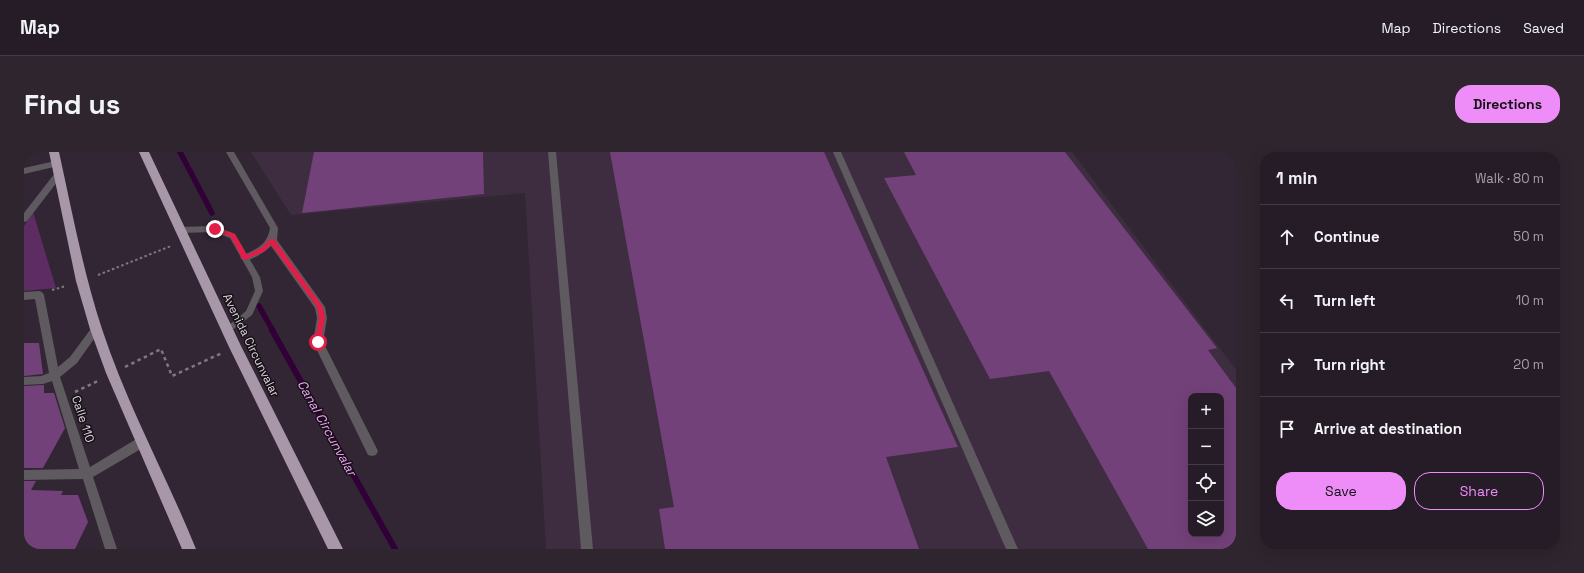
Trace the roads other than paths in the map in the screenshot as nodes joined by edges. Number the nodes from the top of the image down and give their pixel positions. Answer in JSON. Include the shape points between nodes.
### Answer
{"nodes":[{"id":1,"x":54,"y":152,"type":"edge"},
{"id":2,"x":144,"y":152,"type":"edge"},
{"id":3,"x":230,"y":152,"type":"edge"},
{"id":4,"x":552,"y":152,"type":"edge"},
{"id":5,"x":837,"y":152,"type":"edge"},
{"id":6,"x":56,"y":164,"type":"junction"},
{"id":7,"x":24,"y":171,"type":"edge"},
{"id":8,"x":58,"y":175,"type":"junction"},
{"id":9,"x":24,"y":219,"type":"edge"},
{"id":10,"x":180,"y":230,"type":"junction"},
{"id":11,"x":272,"y":240,"type":"junction"},
{"id":12,"x":245,"y":258,"type":"junction"},
{"id":13,"x":24,"y":296,"type":"edge"},
{"id":14,"x":96,"y":330,"type":"junction"},
{"id":15,"x":227,"y":331,"type":"junction"},
{"id":16,"x":55,"y":376,"type":"junction"},
{"id":17,"x":24,"y":381,"type":"edge"},
{"id":18,"x":142,"y":442,"type":"junction"},
{"id":19,"x":372,"y":451,"type":"dead end"},
{"id":20,"x":24,"y":474,"type":"edge"},
{"id":21,"x":88,"y":474,"type":"junction"},
{"id":22,"x":111,"y":549,"type":"edge"},
{"id":23,"x":189,"y":549,"type":"edge"},
{"id":24,"x":336,"y":549,"type":"edge"},
{"id":25,"x":587,"y":549,"type":"edge"},
{"id":26,"x":1012,"y":549,"type":"edge"}],
"edges":[{"from":1,"to":6,"type":"highway"},
{"from":2,"to":10,"type":"highway","name":"Avenida Circunvalar"},
{"from":3,"to":11,"type":"street","via":[[274,228]]},
{"from":4,"to":25,"type":"street"},
{"from":5,"to":26,"type":"street"},
{"from":6,"to":7,"type":"street"},
{"from":6,"to":8,"type":"highway"},
{"from":8,"to":9,"type":"street"},
{"from":8,"to":14,"type":"highway"},
{"from":10,"to":12,"type":"lane","via":[[215,229],[233,236]]},
{"from":10,"to":15,"type":"highway","name":"Avenida Circunvalar"},
{"from":11,"to":12,"type":"street","via":[[263,250]]},
{"from":11,"to":19,"type":"street","via":[[320,307],[322,318],[318,342]]},
{"from":12,"to":15,"type":"lane","via":[[256,277],[259,291],[249,313]]},
{"from":13,"to":16,"type":"street","name":"Calle 110","via":[[39,295]]},
{"from":14,"to":16,"type":"street","via":[[66,368]]},
{"from":14,"to":18,"type":"highway"},
{"from":15,"to":24,"type":"highway","name":"Avenida Circunvalar"},
{"from":16,"to":17,"type":"street"},
{"from":16,"to":21,"type":"street","name":"Calle 110"},
{"from":18,"to":21,"type":"street"},
{"from":18,"to":23,"type":"highway"},
{"from":20,"to":21,"type":"street"},
{"from":21,"to":22,"type":"street","name":"Calle 110"}]}
